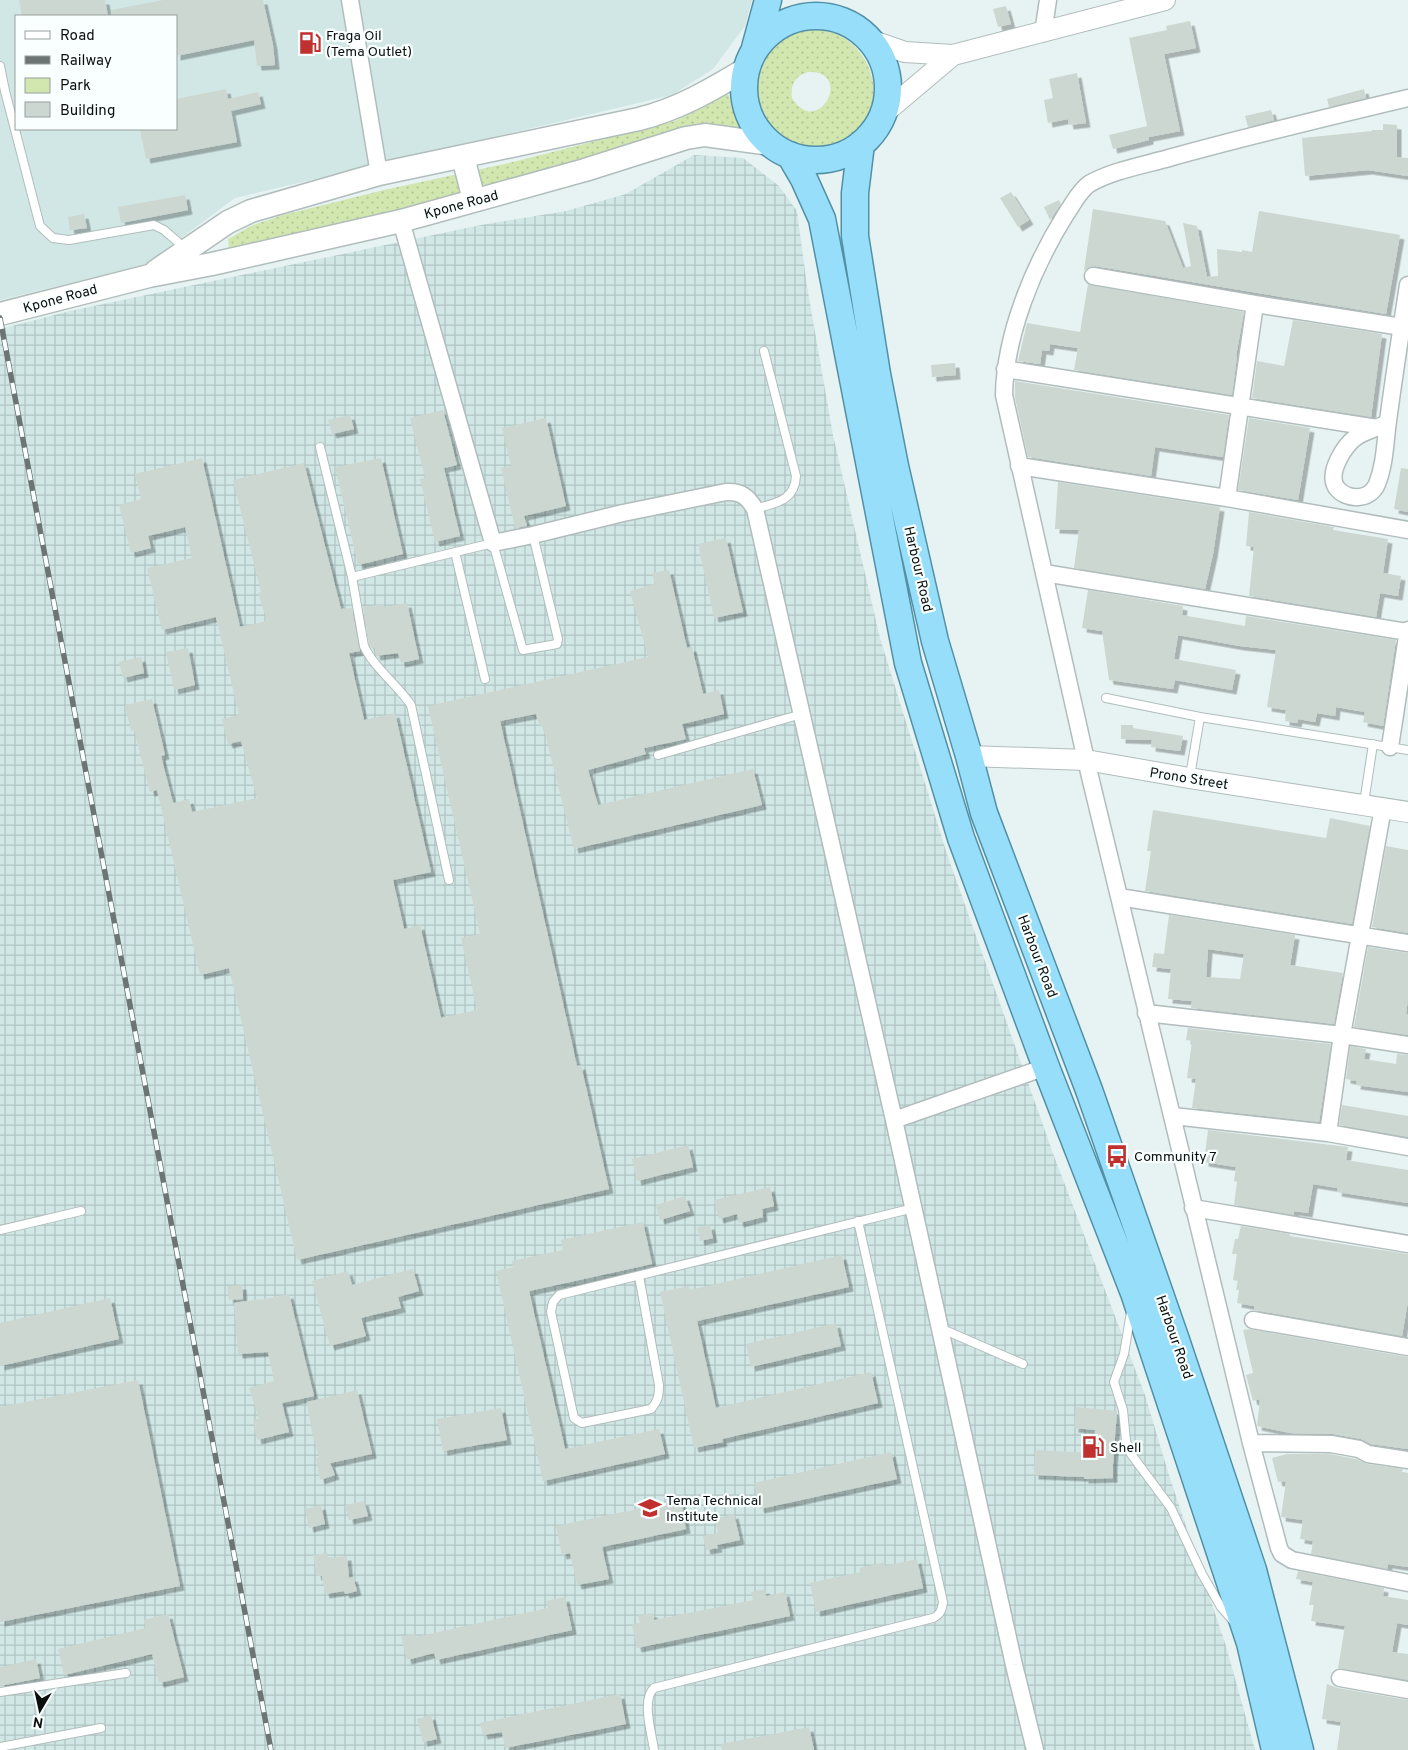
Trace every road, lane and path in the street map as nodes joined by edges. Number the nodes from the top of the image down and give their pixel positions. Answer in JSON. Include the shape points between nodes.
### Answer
{"nodes":[{"id":1,"x":350,"y":0,"type":"edge"},
{"id":2,"x":768,"y":0,"type":"edge"},
{"id":3,"x":827,"y":0,"type":"edge"},
{"id":4,"x":1048,"y":0,"type":"edge"},
{"id":5,"x":1165,"y":0,"type":"edge"},
{"id":6,"x":844,"y":22,"type":"junction"},
{"id":7,"x":1043,"y":33,"type":"junction"},
{"id":8,"x":870,"y":40,"type":"junction"},
{"id":9,"x":953,"y":55,"type":"junction"},
{"id":10,"x":751,"y":58,"type":"junction"},
{"id":11,"x":0,"y":66,"type":"edge"},
{"id":12,"x":1408,"y":98,"type":"edge"},
{"id":13,"x":882,"y":115,"type":"junction"},
{"id":14,"x":861,"y":144,"type":"junction"},
{"id":15,"x":781,"y":150,"type":"junction"},
{"id":16,"x":462,"y":157,"type":"junction"},
{"id":17,"x":379,"y":174,"type":"junction"},
{"id":18,"x":474,"y":200,"type":"junction"},
{"id":19,"x":401,"y":221,"type":"junction"},
{"id":20,"x":187,"y":250,"type":"junction"},
{"id":21,"x":149,"y":276,"type":"junction"},
{"id":22,"x":1093,"y":276,"type":"dead end"},
{"id":23,"x":1408,"y":285,"type":"edge"},
{"id":24,"x":1255,"y":304,"type":"junction"},
{"id":25,"x":9,"y":312,"type":"edge"},
{"id":26,"x":1402,"y":327,"type":"junction"},
{"id":27,"x":764,"y":351,"type":"dead end"},
{"id":28,"x":1006,"y":369,"type":"junction"},
{"id":29,"x":1240,"y":406,"type":"junction"},
{"id":30,"x":320,"y":447,"type":"dead end"},
{"id":31,"x":1019,"y":466,"type":"junction"},
{"id":32,"x":1227,"y":498,"type":"junction"},
{"id":33,"x":755,"y":510,"type":"junction"},
{"id":34,"x":1408,"y":530,"type":"edge"},
{"id":35,"x":534,"y":535,"type":"junction"},
{"id":36,"x":493,"y":543,"type":"junction"},
{"id":37,"x":455,"y":552,"type":"junction"},
{"id":38,"x":1044,"y":573,"type":"junction"},
{"id":39,"x":352,"y":576,"type":"junction"},
{"id":40,"x":1408,"y":631,"type":"edge"},
{"id":41,"x":485,"y":679,"type":"dead end"},
{"id":42,"x":1106,"y":698,"type":"dead end"},
{"id":43,"x":802,"y":714,"type":"junction"},
{"id":44,"x":1200,"y":717,"type":"junction"},
{"id":45,"x":1373,"y":744,"type":"junction"},
{"id":46,"x":1390,"y":747,"type":"junction"},
{"id":47,"x":1408,"y":750,"type":"edge"},
{"id":48,"x":658,"y":755,"type":"dead end"},
{"id":49,"x":970,"y":756,"type":"junction"},
{"id":50,"x":1086,"y":760,"type":"junction"},
{"id":51,"x":1189,"y":778,"type":"junction"},
{"id":52,"x":1373,"y":806,"type":"junction"},
{"id":53,"x":1408,"y":812,"type":"edge"},
{"id":54,"x":449,"y":880,"type":"dead end"},
{"id":55,"x":1119,"y":897,"type":"junction"},
{"id":56,"x":1361,"y":935,"type":"junction"},
{"id":57,"x":1408,"y":943,"type":"edge"},
{"id":58,"x":1146,"y":1013,"type":"junction"},
{"id":59,"x":1342,"y":1035,"type":"junction"},
{"id":60,"x":1408,"y":1045,"type":"edge"},
{"id":61,"x":1046,"y":1067,"type":"junction"},
{"id":62,"x":1173,"y":1116,"type":"junction"},
{"id":63,"x":894,"y":1120,"type":"junction"},
{"id":64,"x":1328,"y":1134,"type":"junction"},
{"id":65,"x":1408,"y":1147,"type":"edge"},
{"id":66,"x":914,"y":1208,"type":"junction"},
{"id":67,"x":1193,"y":1208,"type":"junction"},
{"id":68,"x":81,"y":1211,"type":"dead end"},
{"id":69,"x":858,"y":1221,"type":"junction"},
{"id":70,"x":0,"y":1230,"type":"edge"},
{"id":71,"x":1408,"y":1244,"type":"edge"},
{"id":72,"x":639,"y":1276,"type":"junction"},
{"id":73,"x":1134,"y":1293,"type":"junction"},
{"id":74,"x":1252,"y":1320,"type":"dead end"},
{"id":75,"x":940,"y":1328,"type":"junction"},
{"id":76,"x":1408,"y":1347,"type":"edge"},
{"id":77,"x":1023,"y":1364,"type":"dead end"},
{"id":78,"x":1251,"y":1443,"type":"junction"},
{"id":79,"x":1408,"y":1460,"type":"edge"},
{"id":80,"x":1408,"y":1583,"type":"edge"},
{"id":81,"x":1250,"y":1644,"type":"junction"},
{"id":82,"x":126,"y":1673,"type":"dead end"},
{"id":83,"x":1340,"y":1678,"type":"dead end"},
{"id":84,"x":1408,"y":1690,"type":"edge"},
{"id":85,"x":0,"y":1692,"type":"edge"},
{"id":86,"x":101,"y":1728,"type":"dead end"},
{"id":87,"x":0,"y":1747,"type":"edge"},
{"id":88,"x":654,"y":1750,"type":"edge"},
{"id":89,"x":1035,"y":1750,"type":"edge"},
{"id":90,"x":1276,"y":1750,"type":"edge"},
{"id":91,"x":1300,"y":1750,"type":"edge"}],
"edges":[{"from":1,"to":17,"type":"street"},
{"from":2,"to":10,"type":"highway"},
{"from":3,"to":6,"type":"highway"},
{"from":4,"to":7,"type":"street"},
{"from":5,"to":7,"type":"street"},
{"from":6,"to":8,"type":"highway"},
{"from":6,"to":10,"type":"highway","via":[[825,16],[785,22],[768,33]]},
{"from":7,"to":9,"type":"street"},
{"from":8,"to":9,"type":"street","via":[[905,52]]},
{"from":8,"to":13,"type":"highway","via":[[885,68],[888,84]]},
{"from":9,"to":13,"type":"street"},
{"from":10,"to":15,"type":"highway","via":[[743,86],[750,118],[759,132]]},
{"from":10,"to":16,"type":"main road","name":"Kpone Road","via":[[708,92],[663,113]]},
{"from":11,"to":20,"type":"lane","via":[[40,226],[53,238],[69,240],[154,225]]},
{"from":12,"to":28,"type":"street","via":[[1218,144],[1106,176],[1088,185],[1056,230],[1028,289]]},
{"from":13,"to":14,"type":"highway","via":[[874,131]]},
{"from":14,"to":15,"type":"highway","via":[[827,159],[809,159]]},
{"from":14,"to":49,"type":"highway","name":"Harbour Road","via":[[855,193],[855,236],[877,374],[935,641]]},
{"from":15,"to":18,"type":"main road","name":"Kpone Road","via":[[715,136],[686,138]]},
{"from":15,"to":61,"type":"highway","name":"Harbour Road","via":[[804,179],[822,219],[908,663],[961,838]]},
{"from":16,"to":17,"type":"main road","name":"Kpone Road"},
{"from":16,"to":18,"type":"main road"},
{"from":17,"to":20,"type":"main road","name":"Kpone Road","via":[[251,211],[228,222]]},
{"from":18,"to":19,"type":"main road","name":"Kpone Road"},
{"from":19,"to":21,"type":"main road","name":"Kpone Road"},
{"from":19,"to":36,"type":"street"},
{"from":20,"to":21,"type":"main road","name":"Kpone Road"},
{"from":21,"to":25,"type":"main road","name":"Kpone Road"},
{"from":22,"to":24,"type":"street"},
{"from":23,"to":26,"type":"street"},
{"from":24,"to":26,"type":"street"},
{"from":24,"to":29,"type":"street"},
{"from":26,"to":29,"type":"street","via":[[1382,426]]},
{"from":27,"to":33,"type":"lane","via":[[796,484],[786,497]]},
{"from":28,"to":29,"type":"street"},
{"from":28,"to":31,"type":"street","via":[[1004,395]]},
{"from":29,"to":32,"type":"street"},
{"from":30,"to":39,"type":"lane"},
{"from":31,"to":32,"type":"street"},
{"from":31,"to":38,"type":"street"},
{"from":32,"to":34,"type":"street"},
{"from":33,"to":35,"type":"street","via":[[742,494],[726,492]]},
{"from":33,"to":43,"type":"street"},
{"from":35,"to":36,"type":"street"},
{"from":35,"to":36,"type":"lane","via":[[558,639],[557,644],[548,646],[523,650]]},
{"from":36,"to":37,"type":"lane"},
{"from":37,"to":39,"type":"lane"},
{"from":37,"to":41,"type":"lane"},
{"from":38,"to":40,"type":"street"},
{"from":38,"to":50,"type":"street"},
{"from":39,"to":54,"type":"lane","via":[[368,655],[411,705]]},
{"from":40,"to":46,"type":"street"},
{"from":42,"to":44,"type":"lane"},
{"from":43,"to":48,"type":"lane"},
{"from":43,"to":63,"type":"street"},
{"from":44,"to":45,"type":"lane"},
{"from":44,"to":51,"type":"lane"},
{"from":45,"to":46,"type":"lane"},
{"from":45,"to":52,"type":"lane"},
{"from":46,"to":47,"type":"lane"},
{"from":49,"to":50,"type":"street","name":"Prono Street"},
{"from":49,"to":91,"type":"highway","name":"Harbour Road","via":[[984,813],[1089,1090],[1250,1561]]},
{"from":50,"to":51,"type":"street","name":"Prono Street"},
{"from":50,"to":55,"type":"street"},
{"from":51,"to":52,"type":"street","name":"Prono Street"},
{"from":52,"to":53,"type":"street","name":"Prono Street"},
{"from":52,"to":56,"type":"street"},
{"from":55,"to":56,"type":"street"},
{"from":55,"to":58,"type":"street"},
{"from":56,"to":57,"type":"street"},
{"from":56,"to":59,"type":"street"},
{"from":58,"to":59,"type":"street"},
{"from":58,"to":62,"type":"street"},
{"from":59,"to":60,"type":"street"},
{"from":59,"to":64,"type":"street"},
{"from":61,"to":63,"type":"street"},
{"from":61,"to":73,"type":"highway","name":"Harbour Road"},
{"from":62,"to":64,"type":"street"},
{"from":62,"to":67,"type":"street"},
{"from":63,"to":66,"type":"street"},
{"from":64,"to":65,"type":"street"},
{"from":66,"to":69,"type":"lane"},
{"from":66,"to":75,"type":"street"},
{"from":67,"to":71,"type":"street"},
{"from":67,"to":78,"type":"street"},
{"from":68,"to":70,"type":"lane"},
{"from":69,"to":72,"type":"lane"},
{"from":69,"to":88,"type":"lane","via":[[942,1608],[933,1618],[654,1688],[647,1698]]},
{"from":72,"to":72,"type":"lane","via":[[559,1295],[553,1302],[552,1312],[577,1421],[582,1423],[651,1409],[657,1401],[658,1385]]},
{"from":73,"to":81,"type":"highway","name":"Harbour Road"},
{"from":73,"to":81,"type":"lane","via":[[1124,1354],[1114,1382],[1123,1410],[1126,1441],[1131,1454],[1171,1508],[1221,1607]]},
{"from":74,"to":76,"type":"street"},
{"from":75,"to":77,"type":"lane"},
{"from":75,"to":89,"type":"street"},
{"from":78,"to":79,"type":"street","via":[[1330,1444]]},
{"from":78,"to":80,"type":"street","via":[[1282,1554],[1292,1560]]},
{"from":81,"to":90,"type":"highway","name":"Harbour Road"},
{"from":82,"to":85,"type":"lane"},
{"from":83,"to":84,"type":"street"},
{"from":86,"to":87,"type":"lane"}]}
